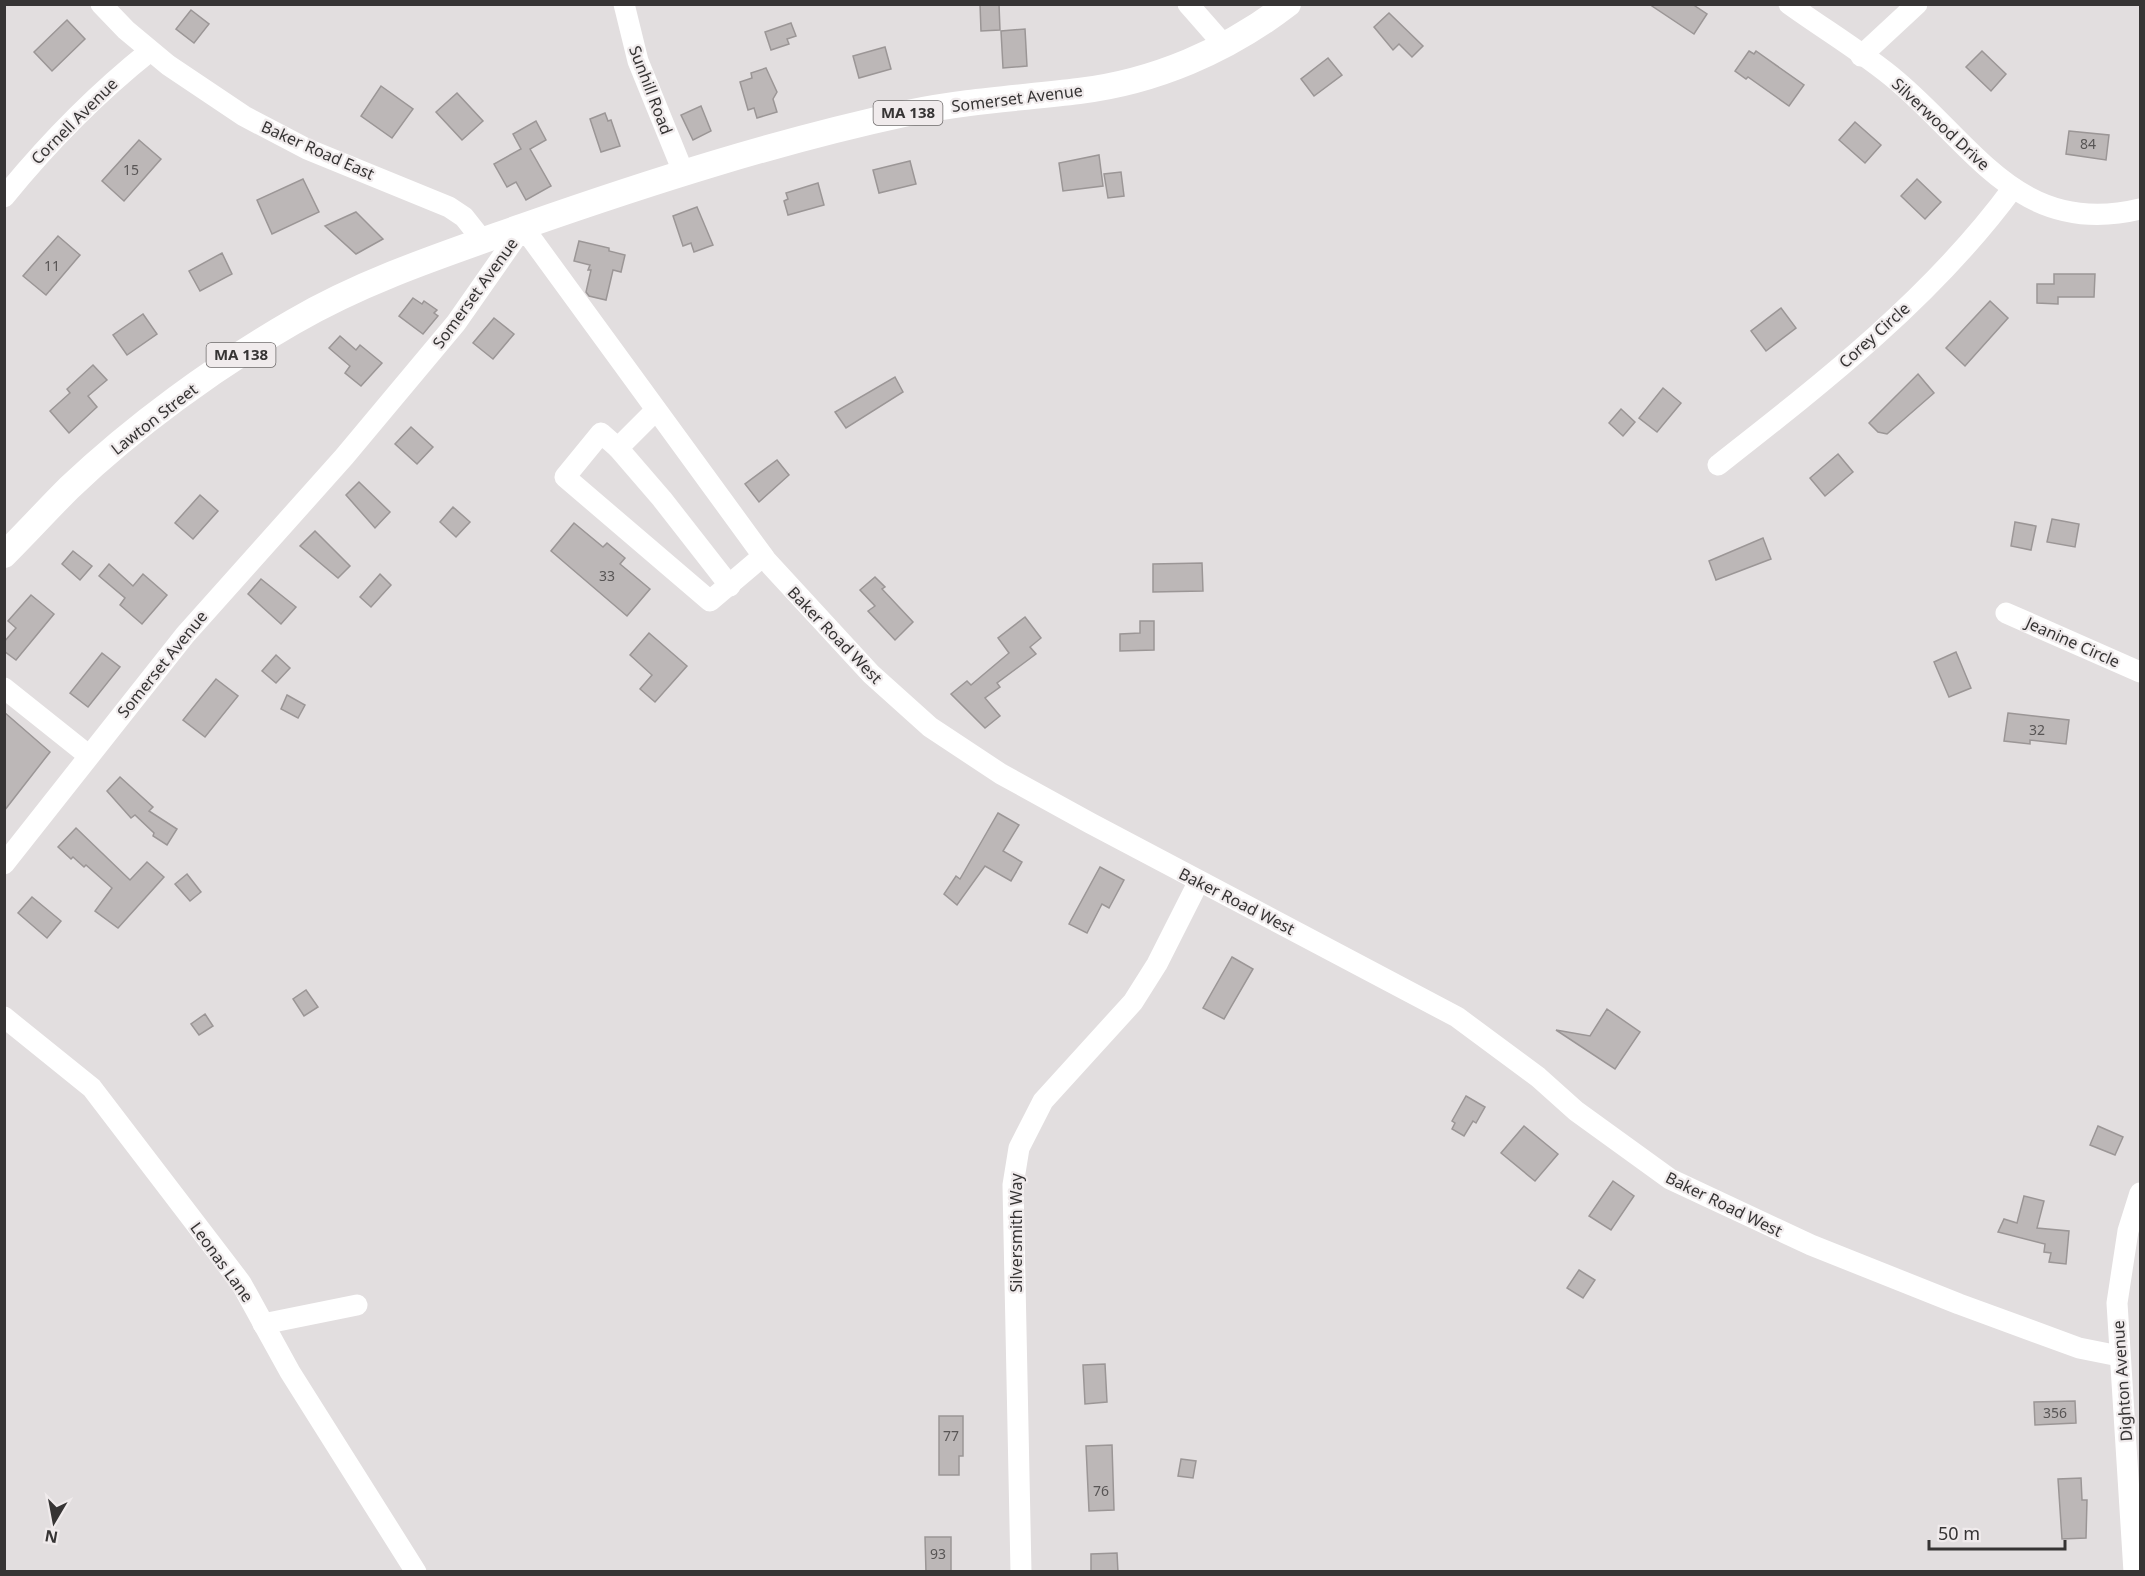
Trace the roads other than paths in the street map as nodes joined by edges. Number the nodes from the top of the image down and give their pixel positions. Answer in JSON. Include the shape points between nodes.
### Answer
{"nodes":[{"id":1,"x":101,"y":4,"type":"edge"},
{"id":2,"x":624,"y":4,"type":"edge"},
{"id":3,"x":1188,"y":4,"type":"edge"},
{"id":4,"x":1288,"y":4,"type":"edge"},
{"id":5,"x":1789,"y":4,"type":"edge"},
{"id":6,"x":1917,"y":4,"type":"edge"},
{"id":7,"x":1224,"y":45,"type":"junction"},
{"id":8,"x":150,"y":51,"type":"junction"},
{"id":9,"x":1861,"y":56,"type":"junction"},
{"id":10,"x":684,"y":174,"type":"junction"},
{"id":11,"x":2013,"y":188,"type":"junction"},
{"id":12,"x":4,"y":197,"type":"edge"},
{"id":13,"x":2140,"y":209,"type":"edge"},
{"id":14,"x":523,"y":227,"type":"junction"},
{"id":15,"x":483,"y":241,"type":"junction"},
{"id":16,"x":656,"y":410,"type":"junction"},
{"id":17,"x":618,"y":448,"type":"junction"},
{"id":18,"x":1718,"y":465,"type":"dead end"},
{"id":19,"x":4,"y":555,"type":"edge"},
{"id":20,"x":763,"y":556,"type":"junction"},
{"id":21,"x":730,"y":586,"type":"junction"},
{"id":22,"x":2006,"y":613,"type":"dead end"},
{"id":23,"x":2140,"y":672,"type":"edge"},
{"id":24,"x":4,"y":688,"type":"edge"},
{"id":25,"x":88,"y":755,"type":"junction"},
{"id":26,"x":4,"y":864,"type":"edge"},
{"id":27,"x":1199,"y":881,"type":"junction"},
{"id":28,"x":4,"y":1017,"type":"edge"},
{"id":29,"x":2140,"y":1193,"type":"edge"},
{"id":30,"x":357,"y":1305,"type":"dead end"},
{"id":31,"x":263,"y":1324,"type":"junction"},
{"id":32,"x":2119,"y":1356,"type":"junction"},
{"id":33,"x":416,"y":1572,"type":"edge"},
{"id":34,"x":1021,"y":1572,"type":"edge"},
{"id":35,"x":2134,"y":1572,"type":"edge"}],
"edges":[{"from":1,"to":8,"type":"street","name":"Baker Road East"},
{"from":2,"to":10,"type":"street","name":"Sunhill Road","via":[[638,61]]},
{"from":3,"to":7,"type":"street"},
{"from":4,"to":7,"type":"main road","name":"Somerset Avenue","number":"MA 138"},
{"from":5,"to":9,"type":"street","name":"Silverwood Drive"},
{"from":6,"to":9,"type":"street"},
{"from":7,"to":10,"type":"main road","name":"Somerset Avenue","number":"MA 138","via":[[1197,60],[1135,80],[1081,91],[908,113]]},
{"from":8,"to":12,"type":"street","name":"Cornell Avenue","via":[[52,140]]},
{"from":8,"to":15,"type":"street","name":"Baker Road East","via":[[191,83],[274,134],[449,207],[464,217]]},
{"from":9,"to":11,"type":"street","name":"Silverwood Drive","via":[[1896,81],[1971,155]]},
{"from":10,"to":14,"type":"main road","name":"Somerset Avenue","number":"MA 138"},
{"from":11,"to":13,"type":"street","name":"Silverwood Drive","via":[[2037,203],[2076,214],[2095,217]]},
{"from":11,"to":18,"type":"street","name":"Corey Circle","via":[[1988,222],[1905,307],[1853,355]]},
{"from":14,"to":15,"type":"main road","name":"Lawton Street","number":"MA 138"},
{"from":14,"to":16,"type":"street","name":"Baker Road West"},
{"from":14,"to":25,"type":"street","name":"Somerset Avenue","via":[[456,323],[344,457],[185,635]]},
{"from":15,"to":19,"type":"main road","name":"Lawton Street","number":"MA 138","via":[[362,287],[294,322],[230,362],[132,433]]},
{"from":16,"to":17,"type":"street"},
{"from":16,"to":20,"type":"street","name":"Baker Road West"},
{"from":17,"to":21,"type":"street"},
{"from":17,"to":21,"type":"street","via":[[601,433],[565,477],[710,601]]},
{"from":20,"to":21,"type":"street"},
{"from":20,"to":27,"type":"street","name":"Baker Road West","via":[[836,638],[930,727],[1001,774]]},
{"from":22,"to":23,"type":"street","name":"Jeanine Circle"},
{"from":24,"to":25,"type":"street"},
{"from":25,"to":26,"type":"street","name":"Somerset Avenue"},
{"from":27,"to":32,"type":"street","name":"Baker Road West","via":[[1457,1017],[1626,1149],[1700,1195],[1811,1245],[1959,1304],[2079,1348]]},
{"from":27,"to":34,"type":"street","name":"Silversmith Way","via":[[1133,1002],[1043,1101],[1019,1148],[1013,1185]]},
{"from":28,"to":31,"type":"street","name":"Leonas Lane","via":[[92,1088],[241,1283]]},
{"from":29,"to":32,"type":"street","name":"Dighton Avenue","via":[[2119,1278]]},
{"from":30,"to":31,"type":"street"},
{"from":31,"to":33,"type":"street","name":"Leonas Lane"},
{"from":32,"to":35,"type":"street","name":"Dighton Avenue"}]}
